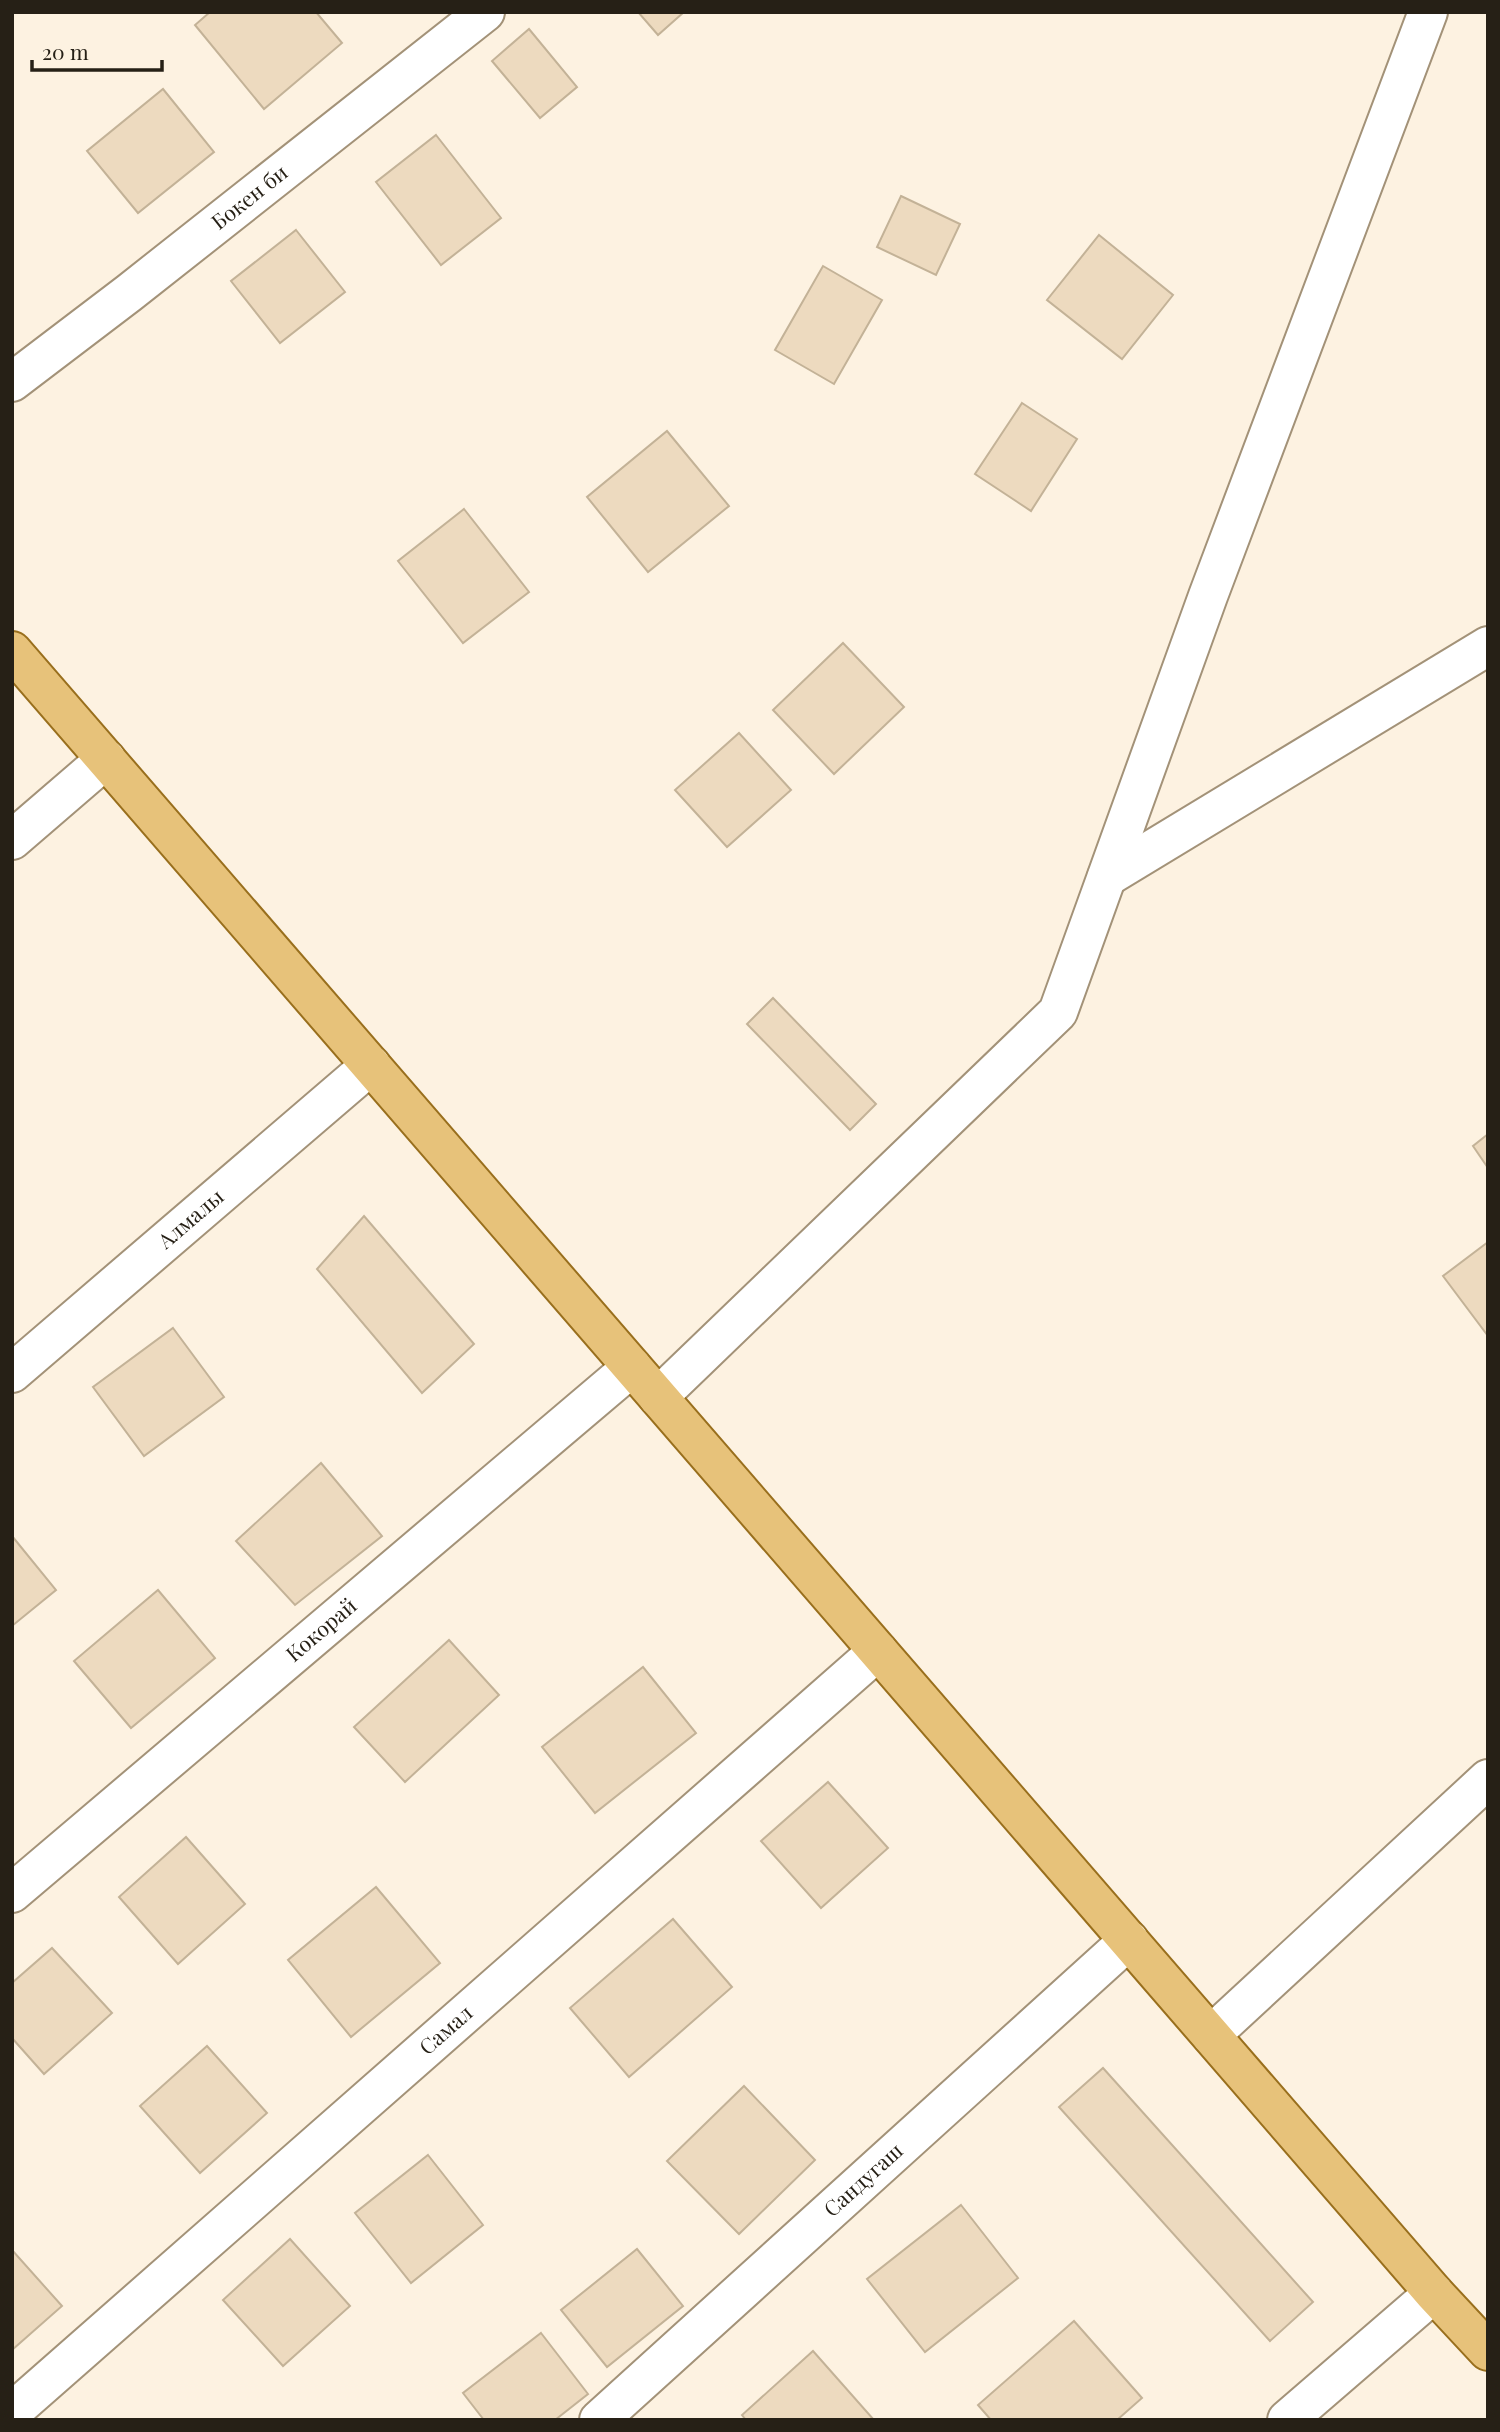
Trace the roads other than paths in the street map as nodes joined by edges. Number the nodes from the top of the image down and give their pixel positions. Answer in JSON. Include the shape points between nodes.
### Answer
{"nodes":[{"id":1,"x":485,"y":12,"type":"edge"},
{"id":2,"x":1428,"y":12,"type":"edge"},
{"id":3,"x":12,"y":382,"type":"edge"},
{"id":4,"x":1488,"y":646,"type":"edge"},
{"id":5,"x":12,"y":651,"type":"edge"},
{"id":6,"x":106,"y":759,"type":"junction"},
{"id":7,"x":12,"y":840,"type":"edge"},
{"id":8,"x":1107,"y":877,"type":"junction"},
{"id":9,"x":371,"y":1065,"type":"junction"},
{"id":10,"x":632,"y":1367,"type":"junction"},
{"id":11,"x":12,"y":1373,"type":"edge"},
{"id":12,"x":658,"y":1397,"type":"junction"},
{"id":13,"x":878,"y":1651,"type":"junction"},
{"id":14,"x":1488,"y":1779,"type":"edge"},
{"id":15,"x":12,"y":1893,"type":"edge"},
{"id":16,"x":1129,"y":1940,"type":"junction"},
{"id":17,"x":1211,"y":2035,"type":"junction"},
{"id":18,"x":1434,"y":2292,"type":"junction"},
{"id":19,"x":1488,"y":2351,"type":"edge"},
{"id":20,"x":12,"y":2412,"type":"edge"},
{"id":21,"x":599,"y":2420,"type":"edge"},
{"id":22,"x":1287,"y":2420,"type":"edge"}],
"edges":[{"from":1,"to":3,"type":"street","name":"Бокен би"},
{"from":2,"to":8,"type":"street"},
{"from":4,"to":8,"type":"street"},
{"from":5,"to":6,"type":"main road"},
{"from":6,"to":7,"type":"street"},
{"from":6,"to":9,"type":"main road"},
{"from":8,"to":12,"type":"street","via":[[1058,1012]]},
{"from":9,"to":10,"type":"main road"},
{"from":9,"to":11,"type":"street","name":"Алмалы"},
{"from":10,"to":12,"type":"main road"},
{"from":10,"to":15,"type":"street","name":"Кокорай"},
{"from":12,"to":13,"type":"main road"},
{"from":13,"to":16,"type":"main road"},
{"from":13,"to":20,"type":"street","name":"Самал"},
{"from":14,"to":17,"type":"street"},
{"from":16,"to":17,"type":"main road"},
{"from":16,"to":21,"type":"street","name":"Сандугаш"},
{"from":17,"to":18,"type":"main road"},
{"from":18,"to":19,"type":"main road"},
{"from":18,"to":22,"type":"street"}]}
